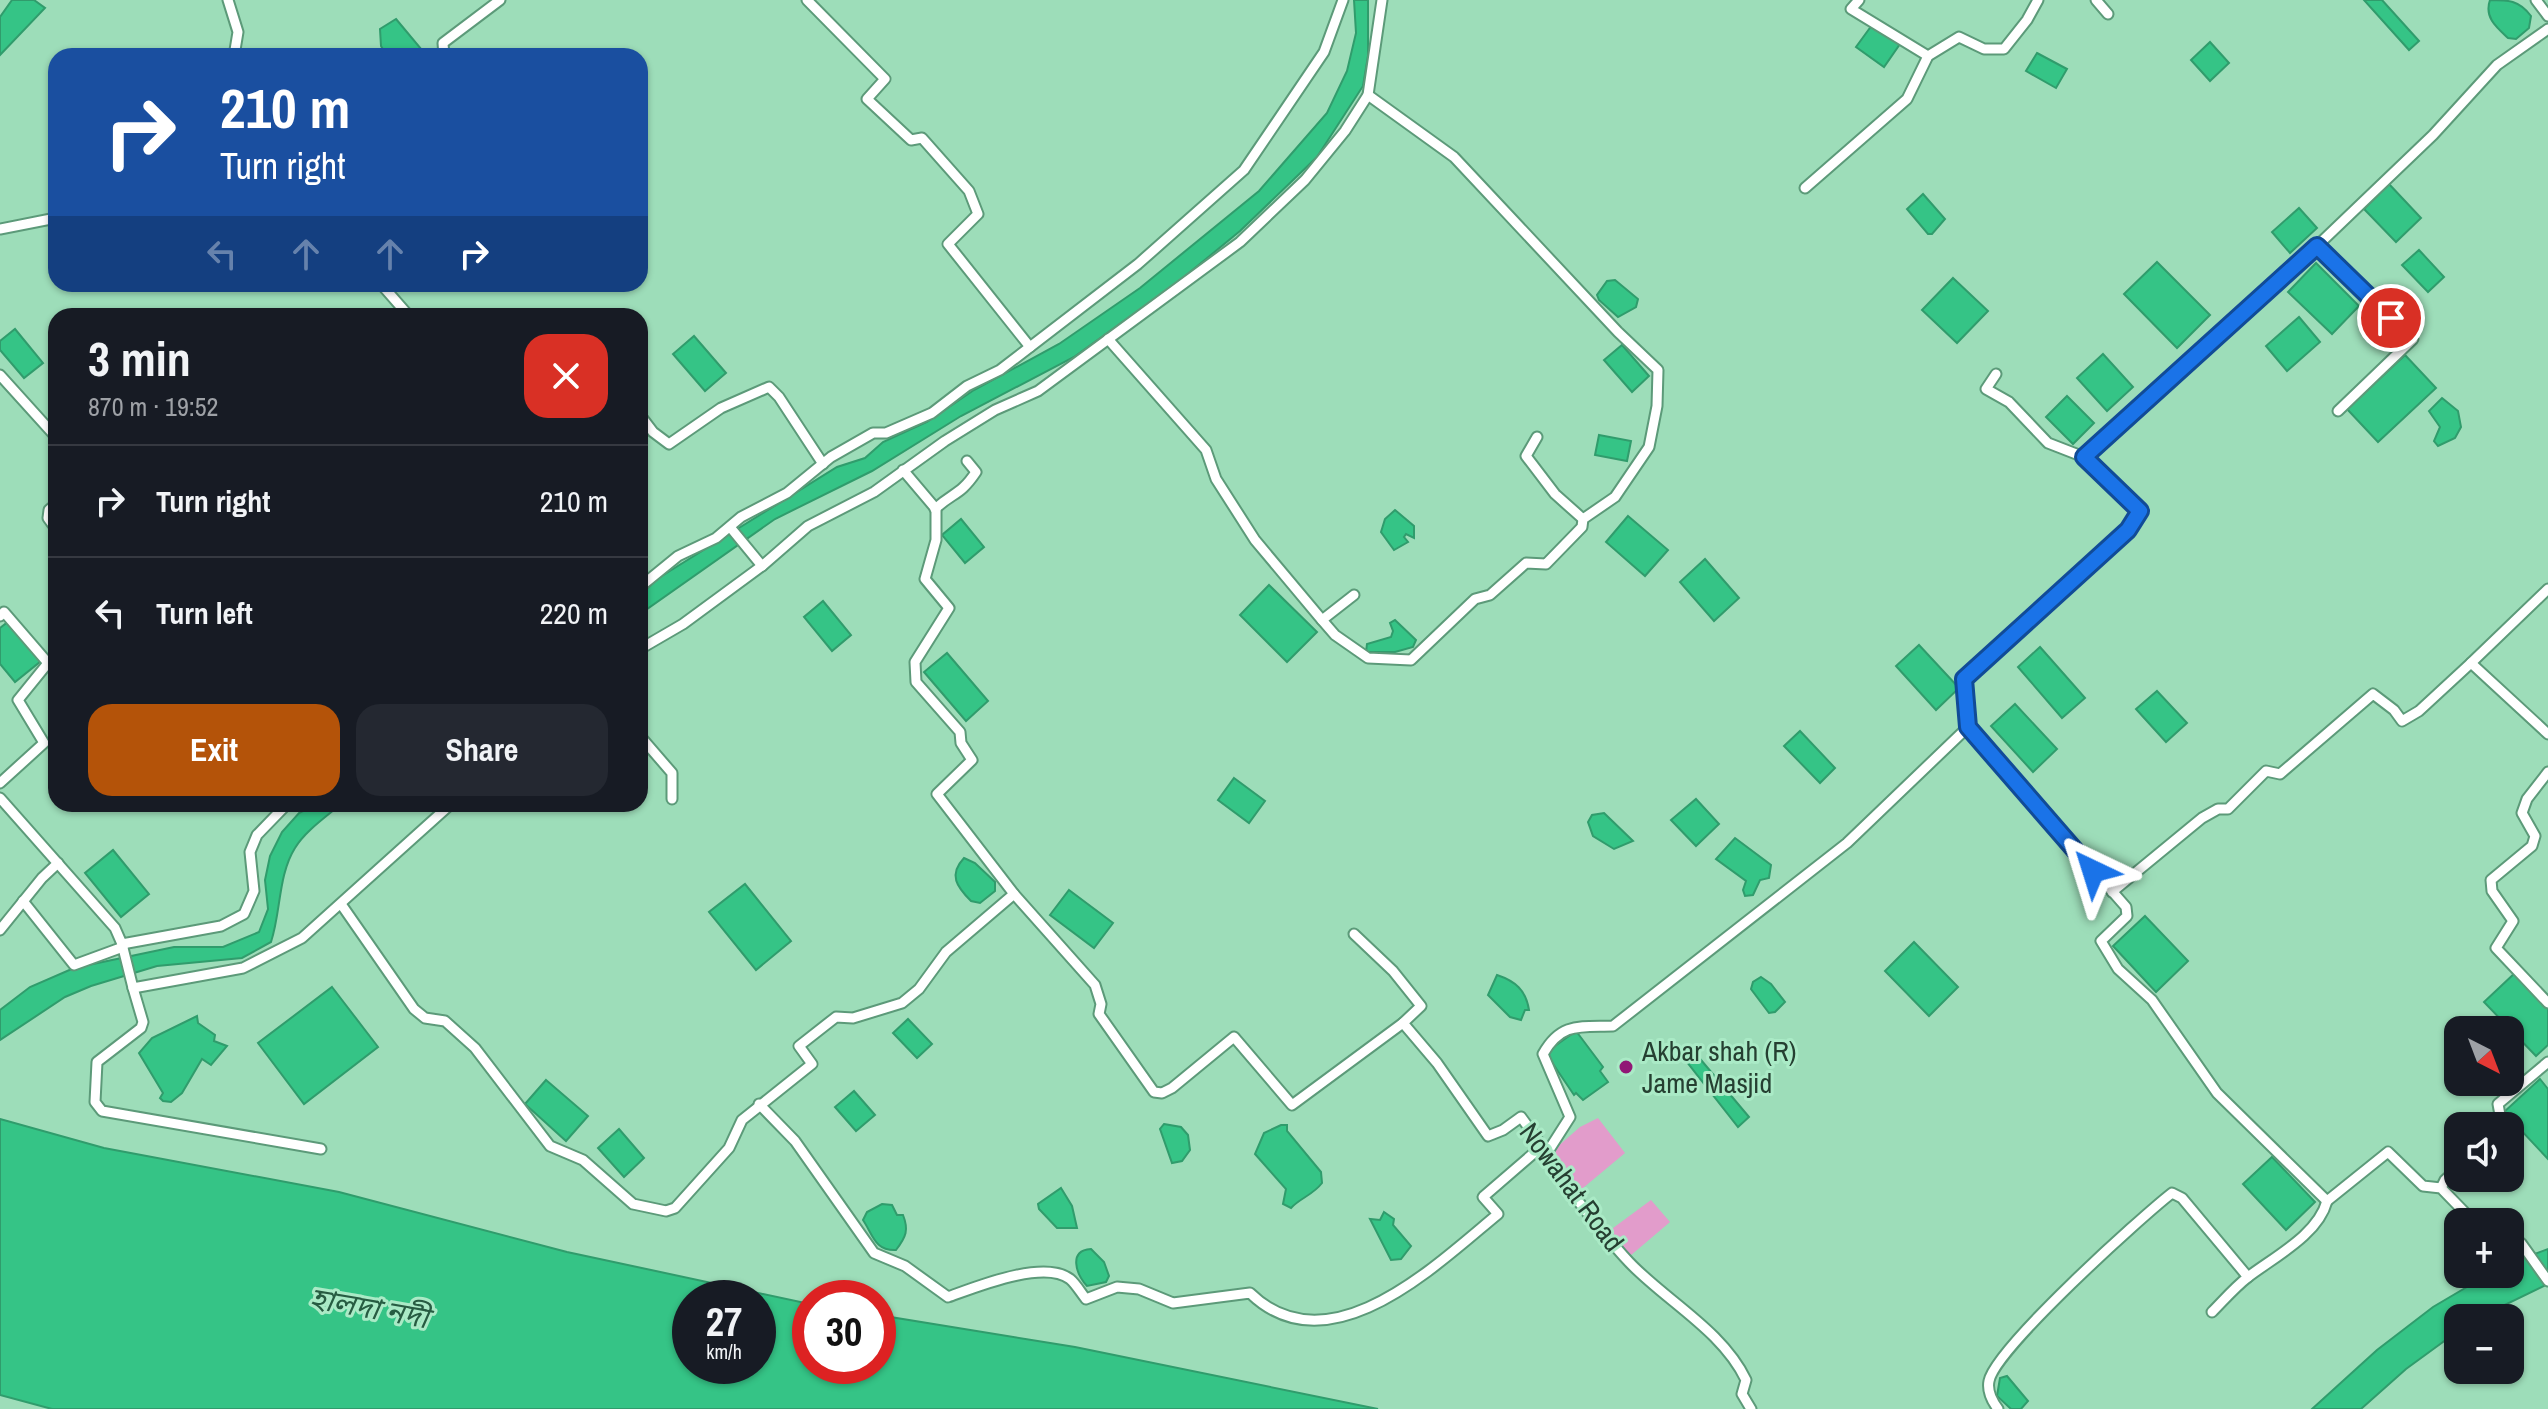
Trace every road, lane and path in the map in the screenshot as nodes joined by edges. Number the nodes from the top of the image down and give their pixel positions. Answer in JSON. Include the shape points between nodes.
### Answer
{"nodes":[{"id":1,"x":228,"y":0,"type":"edge"},
{"id":2,"x":499,"y":0,"type":"edge"},
{"id":3,"x":807,"y":0,"type":"edge"},
{"id":4,"x":1343,"y":0,"type":"edge"},
{"id":5,"x":1382,"y":0,"type":"edge"},
{"id":6,"x":1859,"y":0,"type":"edge"},
{"id":7,"x":2038,"y":0,"type":"edge"},
{"id":8,"x":2096,"y":0,"type":"edge"},
{"id":9,"x":2536,"y":0,"type":"edge"},
{"id":10,"x":2108,"y":14,"type":"dead end"},
{"id":11,"x":2548,"y":16,"type":"edge"},
{"id":12,"x":2548,"y":29,"type":"edge"},
{"id":13,"x":235,"y":48,"type":"edge"},
{"id":14,"x":443,"y":48,"type":"edge"},
{"id":15,"x":1928,"y":56,"type":"junction"},
{"id":16,"x":1368,"y":95,"type":"junction"},
{"id":17,"x":1805,"y":188,"type":"dead end"},
{"id":18,"x":48,"y":220,"type":"edge"},
{"id":19,"x":0,"y":229,"type":"edge"},
{"id":20,"x":2317,"y":246,"type":"junction"},
{"id":21,"x":388,"y":292,"type":"edge"},
{"id":22,"x":402,"y":308,"type":"edge"},
{"id":23,"x":1108,"y":339,"type":"junction"},
{"id":24,"x":1030,"y":347,"type":"junction"},
{"id":25,"x":1996,"y":374,"type":"dead end"},
{"id":26,"x":0,"y":375,"type":"edge"},
{"id":27,"x":2338,"y":411,"type":"dead end"},
{"id":28,"x":648,"y":425,"type":"edge"},
{"id":29,"x":48,"y":428,"type":"edge"},
{"id":30,"x":1537,"y":437,"type":"dead end"},
{"id":31,"x":2084,"y":457,"type":"junction"},
{"id":32,"x":967,"y":461,"type":"dead end"},
{"id":33,"x":823,"y":464,"type":"junction"},
{"id":34,"x":903,"y":470,"type":"junction"},
{"id":35,"x":936,"y":509,"type":"junction"},
{"id":36,"x":1583,"y":519,"type":"junction"},
{"id":37,"x":731,"y":528,"type":"junction"},
{"id":38,"x":762,"y":566,"type":"junction"},
{"id":39,"x":648,"y":580,"type":"edge"},
{"id":40,"x":2548,"y":589,"type":"edge"},
{"id":41,"x":1354,"y":595,"type":"dead end"},
{"id":42,"x":0,"y":616,"type":"edge"},
{"id":43,"x":1322,"y":620,"type":"junction"},
{"id":44,"x":648,"y":644,"type":"edge"},
{"id":45,"x":2471,"y":663,"type":"junction"},
{"id":46,"x":1968,"y":727,"type":"junction"},
{"id":47,"x":2548,"y":734,"type":"edge"},
{"id":48,"x":648,"y":745,"type":"edge"},
{"id":49,"x":2548,"y":772,"type":"edge"},
{"id":50,"x":0,"y":783,"type":"edge"},
{"id":51,"x":0,"y":798,"type":"edge"},
{"id":52,"x":672,"y":799,"type":"dead end"},
{"id":53,"x":279,"y":812,"type":"edge"},
{"id":54,"x":442,"y":812,"type":"edge"},
{"id":55,"x":58,"y":863,"type":"junction"},
{"id":56,"x":2112,"y":892,"type":"junction"},
{"id":57,"x":1014,"y":894,"type":"junction"},
{"id":58,"x":23,"y":901,"type":"junction"},
{"id":59,"x":341,"y":904,"type":"junction"},
{"id":60,"x":0,"y":930,"type":"edge"},
{"id":61,"x":1354,"y":934,"type":"dead end"},
{"id":62,"x":123,"y":948,"type":"junction"},
{"id":63,"x":133,"y":988,"type":"junction"},
{"id":64,"x":2548,"y":1003,"type":"edge"},
{"id":65,"x":1403,"y":1023,"type":"junction"},
{"id":66,"x":2548,"y":1062,"type":"edge"},
{"id":67,"x":759,"y":1104,"type":"junction"},
{"id":68,"x":2499,"y":1112,"type":"edge"},
{"id":69,"x":321,"y":1149,"type":"dead end"},
{"id":70,"x":1544,"y":1150,"type":"junction"},
{"id":71,"x":2444,"y":1182,"type":"edge"},
{"id":72,"x":2441,"y":1188,"type":"junction"},
{"id":73,"x":2327,"y":1201,"type":"junction"},
{"id":74,"x":2460,"y":1208,"type":"edge"},
{"id":75,"x":2524,"y":1247,"type":"edge"},
{"id":76,"x":2248,"y":1277,"type":"junction"},
{"id":77,"x":2548,"y":1281,"type":"edge"},
{"id":78,"x":2212,"y":1312,"type":"dead end"},
{"id":79,"x":1751,"y":1409,"type":"edge"},
{"id":80,"x":1998,"y":1409,"type":"edge"}],
"edges":[{"from":1,"to":13,"type":"street","via":[[238,32]]},
{"from":2,"to":14,"type":"street","via":[[443,43]]},
{"from":3,"to":24,"type":"street","via":[[885,79],[867,99],[911,140],[922,138],[969,191],[978,214],[948,244]]},
{"from":4,"to":24,"type":"street","via":[[1324,52],[1244,170],[1138,264]]},
{"from":5,"to":16,"type":"street"},
{"from":6,"to":15,"type":"street","via":[[1851,9]]},
{"from":7,"to":15,"type":"street","via":[[2004,49],[1984,49],[1959,37]]},
{"from":8,"to":10,"type":"street"},
{"from":9,"to":11,"type":"street"},
{"from":12,"to":20,"type":"street","via":[[2497,65]]},
{"from":15,"to":17,"type":"street","via":[[1907,99]]},
{"from":16,"to":23,"type":"street","via":[[1332,147],[1275,211]]},
{"from":16,"to":36,"type":"street","via":[[1454,157],[1658,370],[1649,447],[1615,497]]},
{"from":18,"to":19,"type":"street"},
{"from":20,"to":27,"type":"street","via":[[2413,339]]},
{"from":20,"to":31,"type":"street"},
{"from":21,"to":22,"type":"street"},
{"from":23,"to":34,"type":"street","via":[[1038,391],[995,410]]},
{"from":23,"to":43,"type":"street","via":[[1206,450],[1216,479],[1255,540]]},
{"from":24,"to":33,"type":"street","via":[[932,413],[886,433],[873,433]]},
{"from":25,"to":31,"type":"street","via":[[1986,389],[2009,402],[2048,443]]},
{"from":26,"to":29,"type":"street"},
{"from":28,"to":33,"type":"street","via":[[669,444],[721,408],[769,387]]},
{"from":30,"to":36,"type":"street","via":[[1526,456]]},
{"from":31,"to":46,"type":"street","via":[[2140,511],[2128,530],[1964,679]]},
{"from":32,"to":35,"type":"street","via":[[976,472],[963,492]]},
{"from":33,"to":37,"type":"street"},
{"from":34,"to":35,"type":"street"},
{"from":34,"to":38,"type":"street","via":[[874,492],[808,526]]},
{"from":35,"to":57,"type":"street","via":[[936,540],[925,579],[949,608],[915,662],[916,682],[960,732],[972,760],[937,794]]},
{"from":36,"to":43,"type":"street","via":[[1582,527],[1546,564],[1526,563],[1490,595],[1475,599],[1411,660],[1368,658]]},
{"from":37,"to":38,"type":"street"},
{"from":37,"to":39,"type":"street","via":[[678,556]]},
{"from":38,"to":44,"type":"street"},
{"from":40,"to":45,"type":"street"},
{"from":41,"to":43,"type":"street"},
{"from":42,"to":50,"type":"street","via":[[4,612],[48,663],[18,700],[44,743]]},
{"from":45,"to":47,"type":"street"},
{"from":45,"to":56,"type":"street","via":[[2402,721],[2373,694],[2280,774],[2266,771],[2228,809],[2202,818]]},
{"from":46,"to":56,"type":"street"},
{"from":46,"to":70,"type":"street","via":[[1847,843],[1613,1026],[1570,1027],[1551,1039],[1543,1054],[1570,1117]]},
{"from":48,"to":52,"type":"street","via":[[672,773]]},
{"from":49,"to":64,"type":"street","via":[[2522,813],[2535,836],[2532,846],[2491,880],[2492,891],[2513,921],[2496,948]]},
{"from":51,"to":55,"type":"street"},
{"from":53,"to":62,"type":"street","via":[[257,835],[250,852],[254,891],[244,914],[221,926]]},
{"from":54,"to":59,"type":"street"},
{"from":55,"to":58,"type":"street"},
{"from":55,"to":62,"type":"street","via":[[115,928]]},
{"from":56,"to":73,"type":"street","via":[[2127,916],[2101,941],[2118,969],[2152,1000],[2217,1093]]},
{"from":57,"to":65,"type":"street","via":[[1095,985],[1099,1014],[1155,1093],[1172,1088],[1234,1037],[1292,1105]]},
{"from":57,"to":67,"type":"street","via":[[946,952],[902,1003],[853,1018],[836,1017],[799,1046],[812,1064]]},
{"from":58,"to":60,"type":"street"},
{"from":58,"to":62,"type":"street","via":[[74,965]]},
{"from":59,"to":63,"type":"street","via":[[302,938],[243,968]]},
{"from":59,"to":67,"type":"street","via":[[419,1014],[454,1027],[550,1146],[576,1156],[633,1204],[675,1208],[729,1148],[742,1120]]},
{"from":61,"to":65,"type":"street","via":[[1421,1006]]},
{"from":62,"to":63,"type":"street"},
{"from":63,"to":69,"type":"street","via":[[143,1022],[97,1062],[98,1108]]},
{"from":65,"to":70,"type":"street","name":"Nowahat Road","via":[[1488,1136],[1521,1117]]},
{"from":66,"to":68,"type":"street","via":[[2498,1104]]},
{"from":67,"to":70,"type":"street","via":[[795,1141],[874,1253],[905,1266],[948,1297],[1010,1276],[1057,1273],[1071,1280],[1086,1299],[1117,1287],[1139,1289],[1173,1303],[1250,1293],[1277,1314],[1354,1314],[1383,1302],[1425,1273],[1498,1214],[1483,1197]]},
{"from":70,"to":79,"type":"street","name":"Nowahat Road","via":[[1543,1156],[1629,1263],[1708,1332],[1742,1372],[1742,1394]]},
{"from":71,"to":72,"type":"street"},
{"from":72,"to":73,"type":"street","via":[[2423,1186],[2388,1152]]},
{"from":72,"to":74,"type":"street"},
{"from":73,"to":76,"type":"street","via":[[2323,1214],[2272,1263]]},
{"from":75,"to":77,"type":"street"},
{"from":76,"to":78,"type":"street"},
{"from":76,"to":80,"type":"street","via":[[2182,1198],[2172,1193],[2053,1301],[1995,1366],[1988,1383]]}]}
